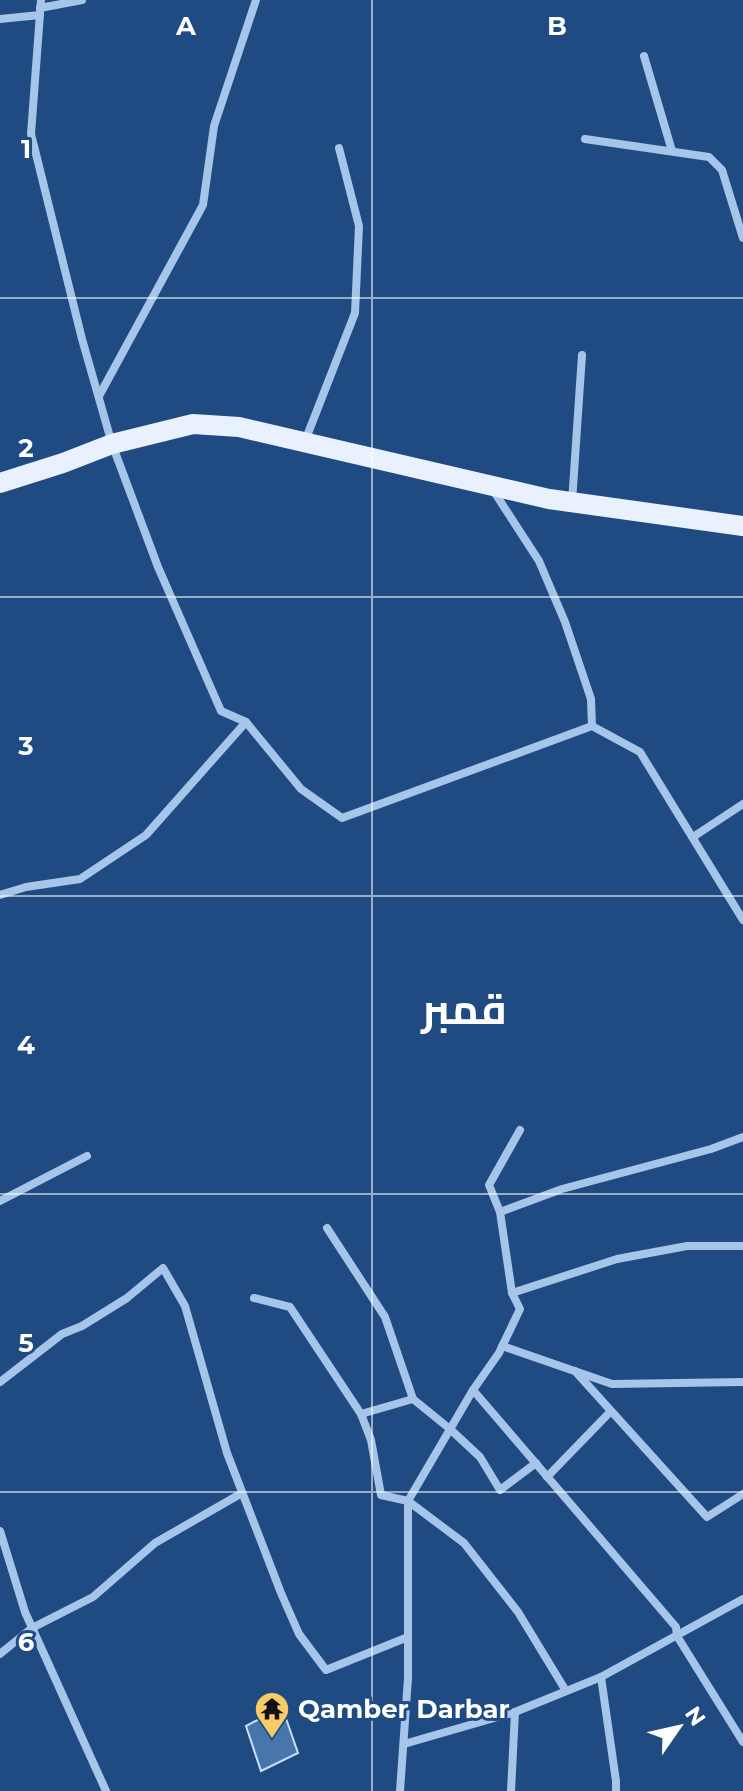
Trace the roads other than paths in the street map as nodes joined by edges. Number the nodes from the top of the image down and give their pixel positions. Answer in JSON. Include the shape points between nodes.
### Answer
{"nodes":[{"id":1,"x":82,"y":0,"type":"edge"},
{"id":2,"x":256,"y":0,"type":"edge"},
{"id":3,"x":40,"y":8,"type":"edge"},
{"id":4,"x":0,"y":19,"type":"edge"},
{"id":5,"x":644,"y":56,"type":"dead end"},
{"id":6,"x":585,"y":139,"type":"dead end"},
{"id":7,"x":339,"y":148,"type":"dead end"},
{"id":8,"x":672,"y":151,"type":"junction"},
{"id":9,"x":743,"y":238,"type":"edge"},
{"id":10,"x":582,"y":355,"type":"dead end"},
{"id":11,"x":99,"y":396,"type":"junction"},
{"id":12,"x":305,"y":442,"type":"junction"},
{"id":13,"x":112,"y":444,"type":"junction"},
{"id":14,"x":0,"y":483,"type":"edge"},
{"id":15,"x":489,"y":484,"type":"junction"},
{"id":16,"x":572,"y":502,"type":"junction"},
{"id":17,"x":743,"y":526,"type":"edge"},
{"id":18,"x":246,"y":722,"type":"junction"},
{"id":19,"x":592,"y":726,"type":"junction"},
{"id":20,"x":743,"y":804,"type":"edge"},
{"id":21,"x":693,"y":837,"type":"junction"},
{"id":22,"x":0,"y":895,"type":"edge"},
{"id":23,"x":743,"y":920,"type":"edge"},
{"id":24,"x":520,"y":1130,"type":"dead end"},
{"id":25,"x":743,"y":1137,"type":"edge"},
{"id":26,"x":87,"y":1156,"type":"dead end"},
{"id":27,"x":0,"y":1201,"type":"edge"},
{"id":28,"x":500,"y":1212,"type":"junction"},
{"id":29,"x":327,"y":1228,"type":"dead end"},
{"id":30,"x":743,"y":1246,"type":"edge"},
{"id":31,"x":512,"y":1293,"type":"junction"},
{"id":32,"x":254,"y":1298,"type":"dead end"},
{"id":33,"x":502,"y":1346,"type":"junction"},
{"id":34,"x":574,"y":1370,"type":"junction"},
{"id":35,"x":0,"y":1382,"type":"edge"},
{"id":36,"x":743,"y":1382,"type":"edge"},
{"id":37,"x":473,"y":1390,"type":"junction"},
{"id":38,"x":413,"y":1399,"type":"junction"},
{"id":39,"x":611,"y":1411,"type":"junction"},
{"id":40,"x":361,"y":1414,"type":"junction"},
{"id":41,"x":450,"y":1429,"type":"junction"},
{"id":42,"x":536,"y":1463,"type":"junction"},
{"id":43,"x":547,"y":1477,"type":"junction"},
{"id":44,"x":242,"y":1493,"type":"junction"},
{"id":45,"x":743,"y":1494,"type":"edge"},
{"id":46,"x":408,"y":1501,"type":"junction"},
{"id":47,"x":0,"y":1531,"type":"edge"},
{"id":48,"x":743,"y":1599,"type":"edge"},
{"id":49,"x":32,"y":1628,"type":"junction"},
{"id":50,"x":677,"y":1636,"type":"junction"},
{"id":51,"x":408,"y":1637,"type":"junction"},
{"id":52,"x":0,"y":1654,"type":"edge"},
{"id":53,"x":601,"y":1677,"type":"junction"},
{"id":54,"x":566,"y":1691,"type":"junction"},
{"id":55,"x":515,"y":1712,"type":"junction"},
{"id":56,"x":743,"y":1742,"type":"edge"},
{"id":57,"x":404,"y":1744,"type":"junction"},
{"id":58,"x":106,"y":1791,"type":"edge"},
{"id":59,"x":400,"y":1791,"type":"edge"},
{"id":60,"x":511,"y":1791,"type":"edge"},
{"id":61,"x":616,"y":1791,"type":"edge"}],
"edges":[{"from":1,"to":3,"type":"street"},
{"from":2,"to":11,"type":"street","via":[[214,126],[203,205]]},
{"from":3,"to":4,"type":"street"},
{"from":3,"to":11,"type":"street","via":[[31,134]]},
{"from":5,"to":8,"type":"street"},
{"from":6,"to":8,"type":"street"},
{"from":7,"to":12,"type":"street","via":[[359,226],[355,313]]},
{"from":8,"to":9,"type":"street","via":[[709,157],[722,170]]},
{"from":10,"to":16,"type":"street"},
{"from":11,"to":13,"type":"street"},
{"from":12,"to":13,"type":"main road","via":[[239,427],[193,424]]},
{"from":12,"to":15,"type":"main road"},
{"from":13,"to":14,"type":"main road"},
{"from":13,"to":18,"type":"street","via":[[221,711]]},
{"from":15,"to":16,"type":"main road"},
{"from":15,"to":19,"type":"street","via":[[539,561],[565,622],[591,699]]},
{"from":16,"to":17,"type":"main road"},
{"from":18,"to":19,"type":"street","via":[[301,789],[342,818]]},
{"from":18,"to":22,"type":"street","via":[[146,835],[80,879]]},
{"from":19,"to":21,"type":"street","via":[[640,752]]},
{"from":20,"to":21,"type":"street"},
{"from":21,"to":23,"type":"street"},
{"from":24,"to":28,"type":"street","via":[[489,1185]]},
{"from":25,"to":28,"type":"street"},
{"from":26,"to":27,"type":"street"},
{"from":28,"to":31,"type":"street"},
{"from":29,"to":38,"type":"street","via":[[385,1317]]},
{"from":30,"to":31,"type":"street","via":[[687,1246],[617,1259]]},
{"from":31,"to":33,"type":"street","via":[[520,1309]]},
{"from":32,"to":40,"type":"street","via":[[290,1307]]},
{"from":33,"to":34,"type":"street"},
{"from":33,"to":37,"type":"street"},
{"from":34,"to":36,"type":"street","via":[[612,1384]]},
{"from":34,"to":39,"type":"street"},
{"from":35,"to":44,"type":"street","via":[[163,1268],[185,1306]]},
{"from":37,"to":41,"type":"street"},
{"from":37,"to":42,"type":"street"},
{"from":38,"to":40,"type":"street"},
{"from":38,"to":41,"type":"street"},
{"from":39,"to":43,"type":"street"},
{"from":39,"to":45,"type":"street","via":[[707,1517]]},
{"from":40,"to":46,"type":"street","via":[[381,1495]]},
{"from":41,"to":42,"type":"street","via":[[480,1457],[500,1490]]},
{"from":41,"to":46,"type":"street"},
{"from":42,"to":43,"type":"street"},
{"from":43,"to":50,"type":"street","via":[[676,1627]]},
{"from":44,"to":49,"type":"street","via":[[155,1543],[93,1597]]},
{"from":44,"to":51,"type":"street","via":[[299,1634],[326,1670]]},
{"from":46,"to":51,"type":"street"},
{"from":46,"to":54,"type":"street","via":[[464,1543],[518,1612]]},
{"from":47,"to":49,"type":"street"},
{"from":48,"to":50,"type":"street"},
{"from":49,"to":52,"type":"street"},
{"from":49,"to":58,"type":"street"},
{"from":50,"to":53,"type":"street"},
{"from":50,"to":56,"type":"street"},
{"from":51,"to":57,"type":"street"},
{"from":53,"to":54,"type":"street"},
{"from":53,"to":61,"type":"street"},
{"from":54,"to":55,"type":"street"},
{"from":55,"to":57,"type":"street"},
{"from":55,"to":60,"type":"street"},
{"from":57,"to":59,"type":"street"}]}
